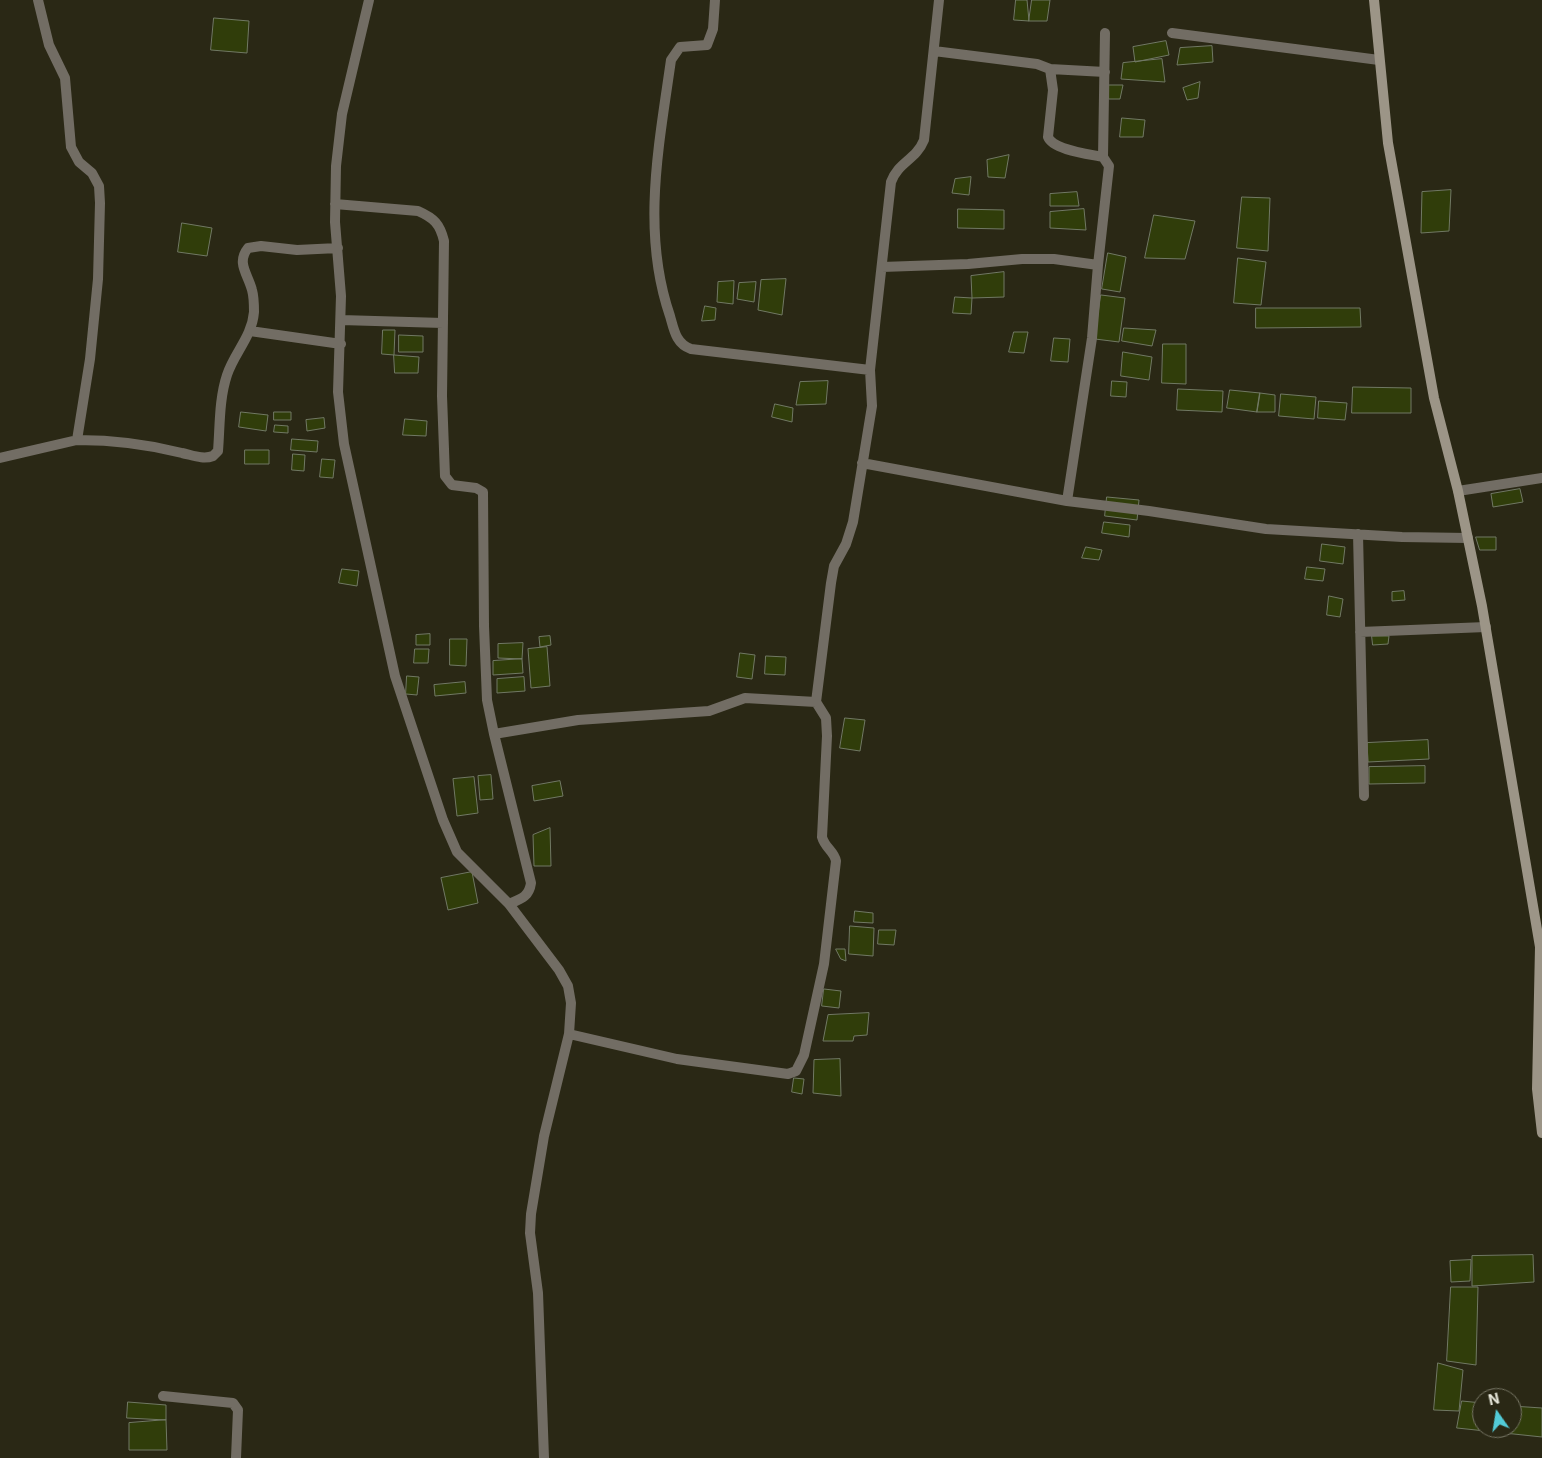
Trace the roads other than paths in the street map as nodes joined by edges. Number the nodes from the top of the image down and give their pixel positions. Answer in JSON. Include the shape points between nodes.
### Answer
{"nodes":[{"id":1,"x":38,"y":0,"type":"edge"},
{"id":2,"x":369,"y":0,"type":"edge"},
{"id":3,"x":716,"y":0,"type":"edge"},
{"id":4,"x":939,"y":0,"type":"edge"},
{"id":5,"x":1374,"y":0,"type":"edge"},
{"id":6,"x":1105,"y":33,"type":"dead end"},
{"id":7,"x":1172,"y":33,"type":"dead end"},
{"id":8,"x":934,"y":51,"type":"junction"},
{"id":9,"x":1379,"y":60,"type":"junction"},
{"id":10,"x":1050,"y":69,"type":"junction"},
{"id":11,"x":1105,"y":72,"type":"junction"},
{"id":12,"x":1104,"y":157,"type":"junction"},
{"id":13,"x":335,"y":204,"type":"junction"},
{"id":14,"x":338,"y":248,"type":"junction"},
{"id":15,"x":1098,"y":265,"type":"junction"},
{"id":16,"x":882,"y":267,"type":"junction"},
{"id":17,"x":341,"y":320,"type":"junction"},
{"id":18,"x":442,"y":323,"type":"junction"},
{"id":19,"x":250,"y":331,"type":"junction"},
{"id":20,"x":341,"y":344,"type":"junction"},
{"id":21,"x":870,"y":370,"type":"junction"},
{"id":22,"x":77,"y":440,"type":"junction"},
{"id":23,"x":0,"y":458,"type":"edge"},
{"id":24,"x":862,"y":462,"type":"junction"},
{"id":25,"x":1542,"y":478,"type":"edge"},
{"id":26,"x":1458,"y":491,"type":"junction"},
{"id":27,"x":1068,"y":501,"type":"junction"},
{"id":28,"x":1358,"y":534,"type":"junction"},
{"id":29,"x":1468,"y":538,"type":"junction"},
{"id":30,"x":1486,"y":627,"type":"junction"},
{"id":31,"x":1360,"y":632,"type":"junction"},
{"id":32,"x":816,"y":702,"type":"junction"},
{"id":33,"x":494,"y":734,"type":"junction"},
{"id":34,"x":1364,"y":796,"type":"dead end"},
{"id":35,"x":509,"y":904,"type":"junction"},
{"id":36,"x":569,"y":1034,"type":"junction"},
{"id":37,"x":1542,"y":1133,"type":"edge"},
{"id":38,"x":163,"y":1396,"type":"dead end"},
{"id":39,"x":236,"y":1458,"type":"edge"},
{"id":40,"x":544,"y":1458,"type":"edge"}],
"edges":[{"from":1,"to":22,"type":"street","via":[[49,45],[65,78],[71,147],[99,186],[98,279]]},
{"from":2,"to":13,"type":"street","via":[[342,114]]},
{"from":3,"to":21,"type":"street","via":[[713,29],[707,45],[680,47],[671,60],[654,180],[656,259],[677,340],[691,349]]},
{"from":4,"to":8,"type":"street"},
{"from":5,"to":9,"type":"street"},
{"from":6,"to":11,"type":"street"},
{"from":7,"to":9,"type":"street"},
{"from":8,"to":10,"type":"street","via":[[1037,64]]},
{"from":8,"to":16,"type":"street","via":[[924,140],[913,158],[894,172],[891,182]]},
{"from":9,"to":26,"type":"street","via":[[1388,143],[1432,388]]},
{"from":10,"to":11,"type":"street"},
{"from":10,"to":12,"type":"street","via":[[1053,90],[1049,141],[1057,146]]},
{"from":11,"to":12,"type":"street"},
{"from":12,"to":15,"type":"street","via":[[1110,166]]},
{"from":13,"to":14,"type":"street"},
{"from":13,"to":18,"type":"street","via":[[418,211],[438,224],[444,241]]},
{"from":14,"to":17,"type":"street"},
{"from":14,"to":19,"type":"street","via":[[248,248],[242,263],[254,298]]},
{"from":15,"to":16,"type":"street","via":[[1054,259],[1022,259]]},
{"from":15,"to":27,"type":"street","via":[[1092,338]]},
{"from":16,"to":21,"type":"street"},
{"from":17,"to":18,"type":"street"},
{"from":17,"to":20,"type":"street"},
{"from":18,"to":33,"type":"street","via":[[445,476],[452,485],[480,489],[483,497],[487,700]]},
{"from":19,"to":20,"type":"street"},
{"from":19,"to":22,"type":"street","via":[[227,373],[218,451],[213,456],[200,458],[160,447],[113,440]]},
{"from":20,"to":35,"type":"street","via":[[340,418],[395,676],[443,820],[457,852]]},
{"from":21,"to":24,"type":"street","via":[[872,406]]},
{"from":22,"to":23,"type":"street"},
{"from":24,"to":27,"type":"street"},
{"from":24,"to":32,"type":"street","via":[[853,522],[834,566]]},
{"from":25,"to":26,"type":"street"},
{"from":26,"to":29,"type":"street"},
{"from":27,"to":28,"type":"street","via":[[1266,529]]},
{"from":28,"to":29,"type":"street"},
{"from":28,"to":31,"type":"street"},
{"from":29,"to":30,"type":"street"},
{"from":30,"to":31,"type":"street"},
{"from":30,"to":37,"type":"street","via":[[1540,947],[1536,1090]]},
{"from":31,"to":34,"type":"street"},
{"from":32,"to":33,"type":"street","via":[[745,698],[708,711],[578,720]]},
{"from":32,"to":36,"type":"street","via":[[826,718],[828,736],[822,837],[836,861],[824,964],[804,1055],[796,1071],[788,1074],[677,1059]]},
{"from":33,"to":35,"type":"street","via":[[531,882],[529,893],[524,898]]},
{"from":35,"to":36,"type":"street","via":[[568,986],[571,1003]]},
{"from":36,"to":40,"type":"street","via":[[544,1136],[531,1214],[530,1233],[538,1293]]},
{"from":38,"to":39,"type":"street","via":[[234,1403],[238,1410]]}]}
